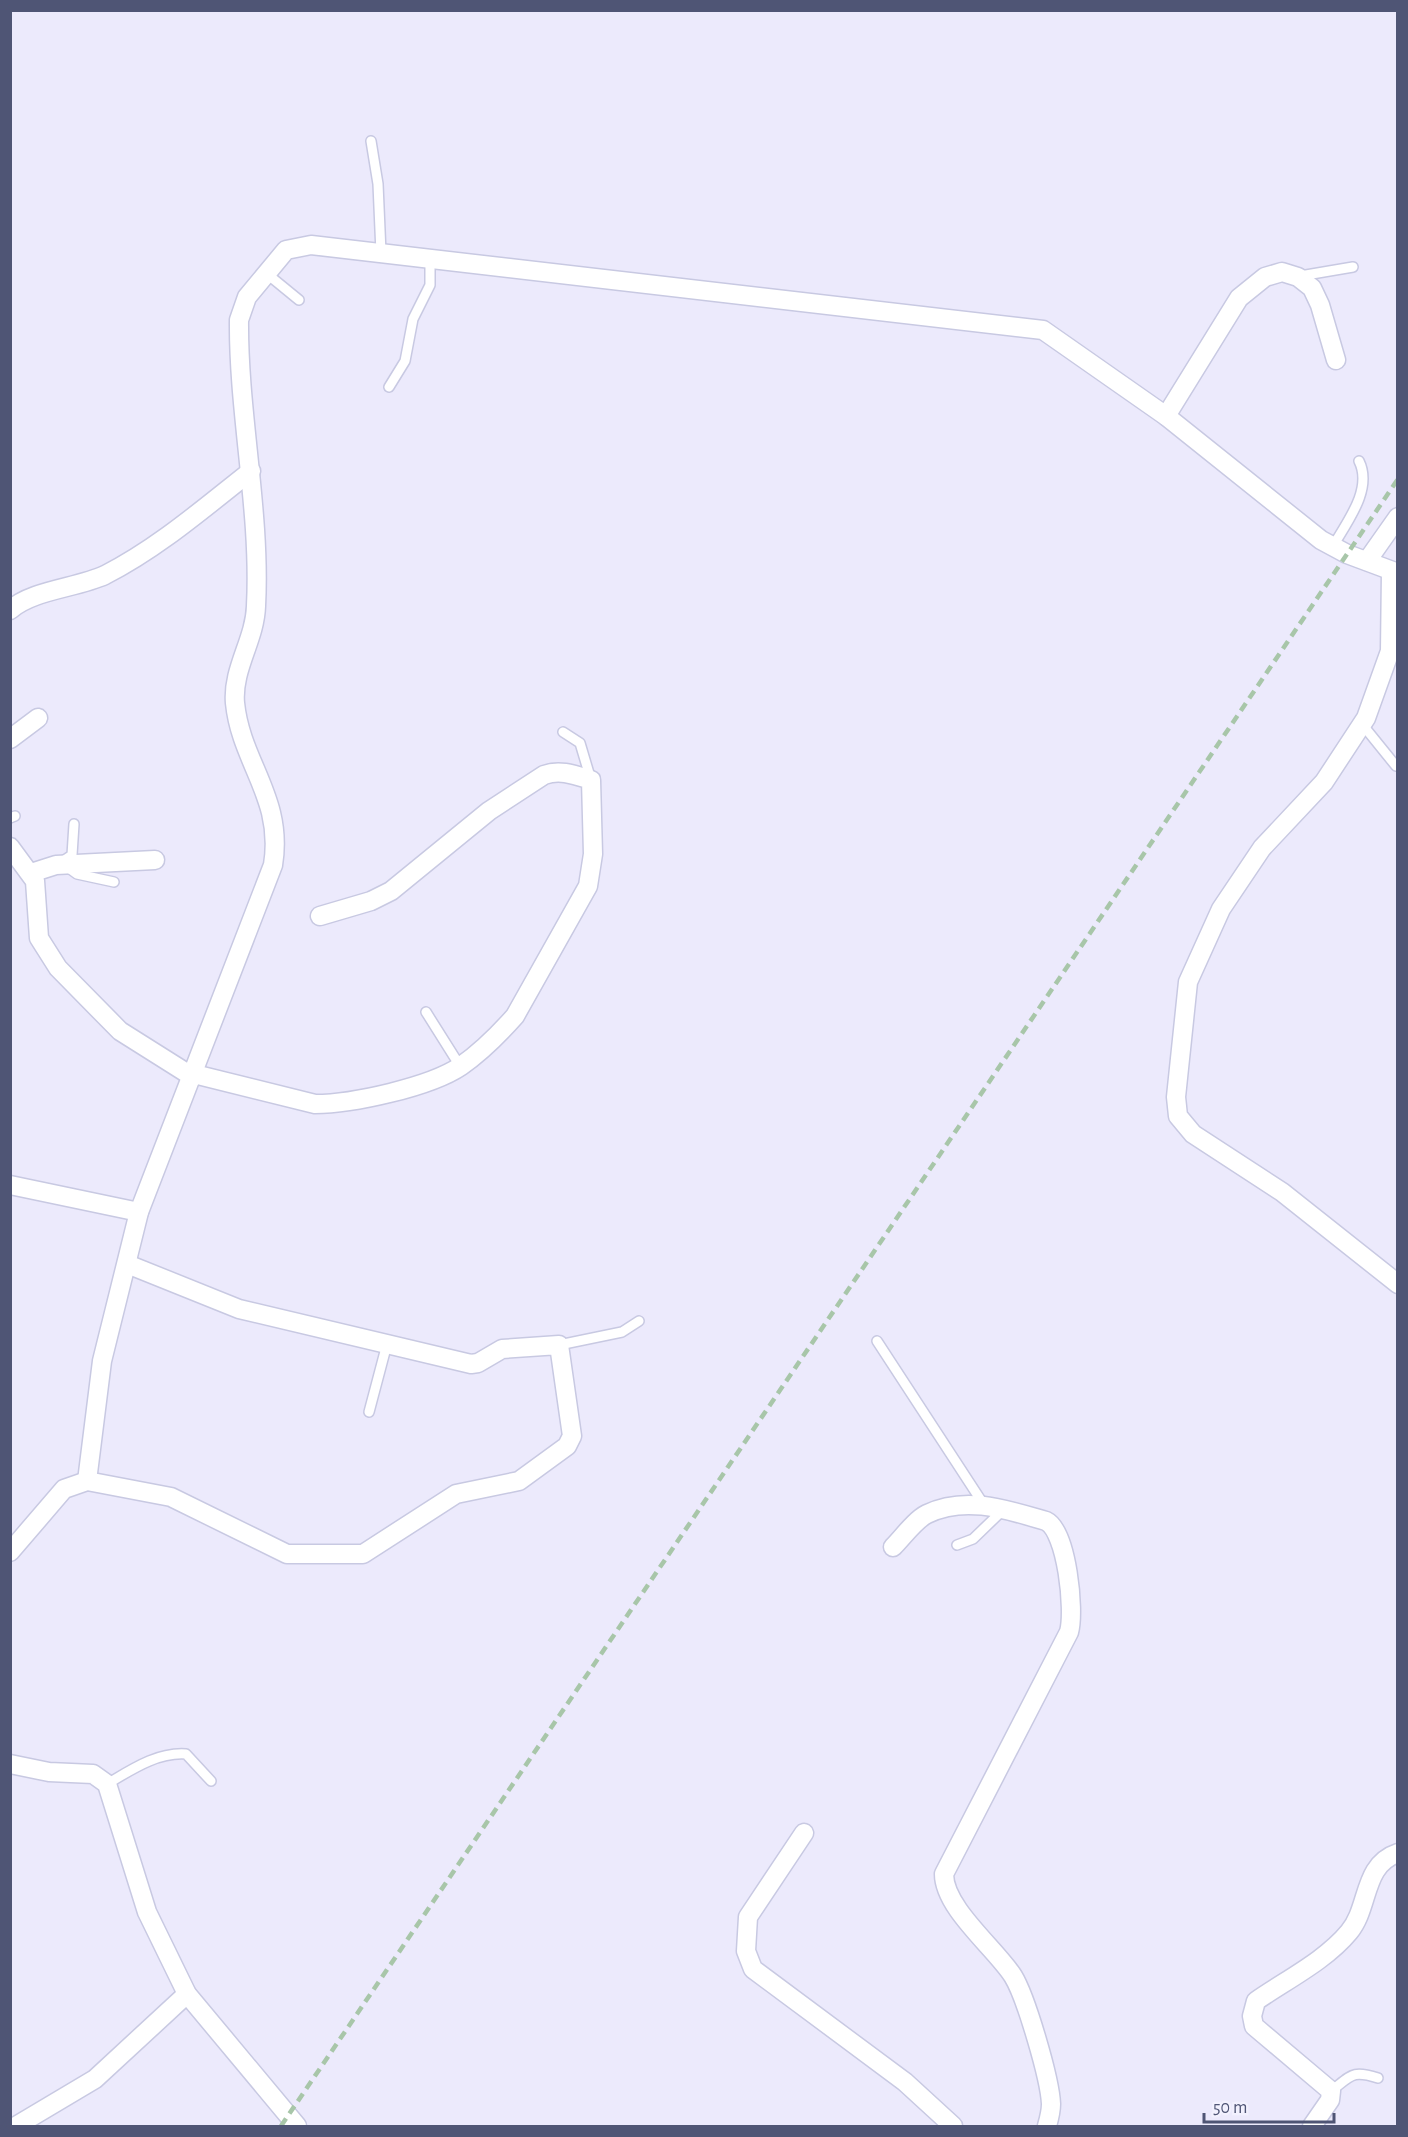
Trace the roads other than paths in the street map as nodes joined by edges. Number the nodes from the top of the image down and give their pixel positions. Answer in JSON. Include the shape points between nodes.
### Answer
{"nodes":[{"id":1,"x":371,"y":141,"type":"dead end"},
{"id":2,"x":381,"y":253,"type":"junction"},
{"id":3,"x":429,"y":258,"type":"junction"},
{"id":4,"x":1353,"y":267,"type":"dead end"},
{"id":5,"x":266,"y":273,"type":"junction"},
{"id":6,"x":1298,"y":277,"type":"junction"},
{"id":7,"x":299,"y":300,"type":"dead end"},
{"id":8,"x":1336,"y":360,"type":"dead end"},
{"id":9,"x":389,"y":387,"type":"dead end"},
{"id":10,"x":1166,"y":416,"type":"junction"},
{"id":11,"x":1359,"y":461,"type":"dead end"},
{"id":12,"x":251,"y":471,"type":"junction"},
{"id":13,"x":1398,"y":517,"type":"edge"},
{"id":14,"x":1333,"y":546,"type":"junction"},
{"id":15,"x":1367,"y":561,"type":"junction"},
{"id":16,"x":1394,"y":572,"type":"edge"},
{"id":17,"x":10,"y":610,"type":"edge"},
{"id":18,"x":1394,"y":653,"type":"edge"},
{"id":19,"x":38,"y":718,"type":"dead end"},
{"id":20,"x":1362,"y":724,"type":"junction"},
{"id":21,"x":563,"y":732,"type":"dead end"},
{"id":22,"x":10,"y":740,"type":"edge"},
{"id":23,"x":1396,"y":766,"type":"edge"},
{"id":24,"x":591,"y":780,"type":"junction"},
{"id":25,"x":74,"y":824,"type":"dead end"},
{"id":26,"x":10,"y":847,"type":"edge"},
{"id":27,"x":155,"y":860,"type":"dead end"},
{"id":28,"x":60,"y":865,"type":"junction"},
{"id":29,"x":31,"y":873,"type":"junction"},
{"id":30,"x":114,"y":882,"type":"dead end"},
{"id":31,"x":320,"y":916,"type":"dead end"},
{"id":32,"x":426,"y":1012,"type":"dead end"},
{"id":33,"x":460,"y":1066,"type":"junction"},
{"id":34,"x":193,"y":1075,"type":"junction"},
{"id":35,"x":10,"y":1185,"type":"edge"},
{"id":36,"x":140,"y":1212,"type":"junction"},
{"id":37,"x":128,"y":1264,"type":"junction"},
{"id":38,"x":1398,"y":1284,"type":"edge"},
{"id":39,"x":639,"y":1321,"type":"dead end"},
{"id":40,"x":877,"y":1341,"type":"dead end"},
{"id":41,"x":387,"y":1344,"type":"junction"},
{"id":42,"x":559,"y":1345,"type":"junction"},
{"id":43,"x":369,"y":1412,"type":"dead end"},
{"id":44,"x":87,"y":1481,"type":"junction"},
{"id":45,"x":984,"y":1505,"type":"junction"},
{"id":46,"x":1004,"y":1509,"type":"junction"},
{"id":47,"x":13,"y":1540,"type":"edge"},
{"id":48,"x":957,"y":1545,"type":"dead end"},
{"id":49,"x":893,"y":1547,"type":"dead end"},
{"id":50,"x":10,"y":1764,"type":"edge"},
{"id":51,"x":211,"y":1781,"type":"dead end"},
{"id":52,"x":107,"y":1784,"type":"junction"},
{"id":53,"x":804,"y":1833,"type":"dead end"},
{"id":54,"x":1398,"y":1853,"type":"edge"},
{"id":55,"x":187,"y":1994,"type":"junction"},
{"id":56,"x":1378,"y":2078,"type":"dead end"},
{"id":57,"x":1331,"y":2091,"type":"junction"},
{"id":58,"x":16,"y":2127,"type":"edge"},
{"id":59,"x":297,"y":2127,"type":"edge"},
{"id":60,"x":953,"y":2127,"type":"edge"},
{"id":61,"x":1047,"y":2127,"type":"edge"},
{"id":62,"x":1312,"y":2127,"type":"edge"}],
"edges":[{"from":1,"to":2,"type":"lane","via":[[378,184]]},
{"from":2,"to":3,"type":"street"},
{"from":2,"to":5,"type":"street","via":[[310,245],[292,247],[280,254]]},
{"from":3,"to":9,"type":"lane","via":[[430,285],[413,320],[405,361]]},
{"from":3,"to":10,"type":"street","via":[[1033,327],[1052,334]]},
{"from":4,"to":6,"type":"lane"},
{"from":5,"to":7,"type":"lane"},
{"from":5,"to":12,"type":"street","via":[[248,297],[239,320]]},
{"from":6,"to":8,"type":"street","via":[[1312,288],[1320,304]]},
{"from":6,"to":10,"type":"street","via":[[1282,272],[1265,277],[1239,298]]},
{"from":10,"to":14,"type":"street"},
{"from":11,"to":14,"type":"lane","via":[[1364,471],[1361,493]]},
{"from":12,"to":17,"type":"street","via":[[158,544],[106,574],[29,599]]},
{"from":12,"to":34,"type":"street","via":[[256,605],[237,674],[235,704],[272,809],[276,846],[273,865]]},
{"from":13,"to":15,"type":"street"},
{"from":14,"to":15,"type":"street"},
{"from":15,"to":16,"type":"street"},
{"from":16,"to":18,"type":"street"},
{"from":18,"to":20,"type":"street"},
{"from":19,"to":22,"type":"street"},
{"from":20,"to":23,"type":"lane"},
{"from":20,"to":38,"type":"street","via":[[1324,782],[1262,848],[1221,909],[1185,993],[1176,1106],[1184,1125],[1193,1134],[1282,1192]]},
{"from":21,"to":24,"type":"lane","via":[[580,743]]},
{"from":24,"to":31,"type":"street","via":[[569,773],[544,775],[489,811],[391,891]]},
{"from":24,"to":33,"type":"street","via":[[593,854],[588,886],[515,1016]]},
{"from":25,"to":28,"type":"lane","via":[[72,855]]},
{"from":26,"to":29,"type":"street"},
{"from":27,"to":28,"type":"street"},
{"from":28,"to":29,"type":"street"},
{"from":28,"to":30,"type":"lane","via":[[77,874]]},
{"from":29,"to":34,"type":"street","via":[[37,891],[39,938],[58,968],[120,1031]]},
{"from":32,"to":33,"type":"lane"},
{"from":33,"to":34,"type":"street","via":[[425,1083],[331,1104],[315,1104]]},
{"from":34,"to":36,"type":"street"},
{"from":35,"to":36,"type":"street"},
{"from":36,"to":37,"type":"street"},
{"from":37,"to":41,"type":"street","via":[[239,1309]]},
{"from":37,"to":44,"type":"street","via":[[102,1361]]},
{"from":39,"to":42,"type":"lane","via":[[622,1332]]},
{"from":40,"to":45,"type":"lane"},
{"from":41,"to":42,"type":"street","via":[[471,1364],[502,1349]]},
{"from":41,"to":43,"type":"lane"},
{"from":42,"to":44,"type":"street","via":[[572,1436],[567,1446],[519,1481],[456,1494],[363,1554],[287,1554],[171,1497]]},
{"from":44,"to":47,"type":"street","via":[[64,1489]]},
{"from":45,"to":46,"type":"street"},
{"from":45,"to":49,"type":"street","via":[[956,1506],[926,1515]]},
{"from":46,"to":48,"type":"lane","via":[[973,1539]]},
{"from":46,"to":61,"type":"street","via":[[1046,1521],[1056,1529],[1072,1620],[946,1866],[944,1885],[1019,1987],[1048,2088],[1051,2104]]},
{"from":50,"to":52,"type":"street","via":[[49,1772],[93,1774]]},
{"from":51,"to":52,"type":"lane","via":[[186,1754],[176,1753],[153,1760]]},
{"from":52,"to":55,"type":"street","via":[[147,1912]]},
{"from":53,"to":60,"type":"street","via":[[748,1917],[746,1951],[753,1970],[904,2082]]},
{"from":54,"to":57,"type":"street","via":[[1378,1864],[1349,1932],[1256,2001],[1254,2026]]},
{"from":55,"to":58,"type":"street","via":[[95,2079]]},
{"from":55,"to":59,"type":"street"},
{"from":56,"to":57,"type":"lane","via":[[1359,2072]]},
{"from":57,"to":62,"type":"street","via":[[1330,2100]]}]}
